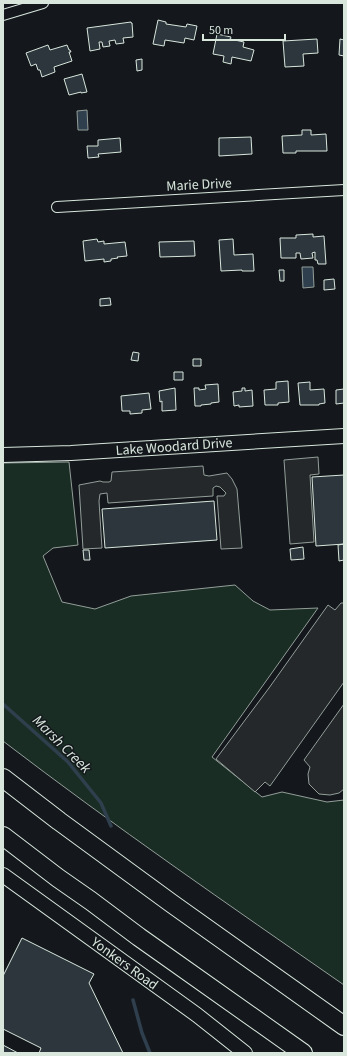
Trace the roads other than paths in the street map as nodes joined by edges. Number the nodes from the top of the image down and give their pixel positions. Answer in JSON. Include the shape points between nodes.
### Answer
{"nodes":[{"id":1,"x":43,"y":3,"type":"edge"},
{"id":2,"x":20,"y":6,"type":"edge"},
{"id":3,"x":3,"y":15,"type":"edge"},
{"id":4,"x":344,"y":190,"type":"edge"},
{"id":5,"x":56,"y":207,"type":"dead end"},
{"id":6,"x":344,"y":436,"type":"edge"},
{"id":7,"x":3,"y":455,"type":"edge"},
{"id":8,"x":3,"y":778,"type":"edge"},
{"id":9,"x":3,"y":836,"type":"edge"},
{"id":10,"x":3,"y":875,"type":"edge"},
{"id":11,"x":344,"y":1026,"type":"edge"},
{"id":12,"x":245,"y":1053,"type":"edge"},
{"id":13,"x":303,"y":1053,"type":"edge"}],
"edges":[{"from":1,"to":2,"type":"street"},
{"from":2,"to":3,"type":"street"},
{"from":4,"to":5,"type":"street","name":"Marie Drive"},
{"from":6,"to":7,"type":"street","name":"Lake Woodard Drive"},
{"from":8,"to":11,"type":"highway","via":[[104,854]]},
{"from":9,"to":13,"type":"highway","via":[[139,937]]},
{"from":10,"to":12,"type":"street","name":"Yonkers Road","via":[[197,1015]]}]}
